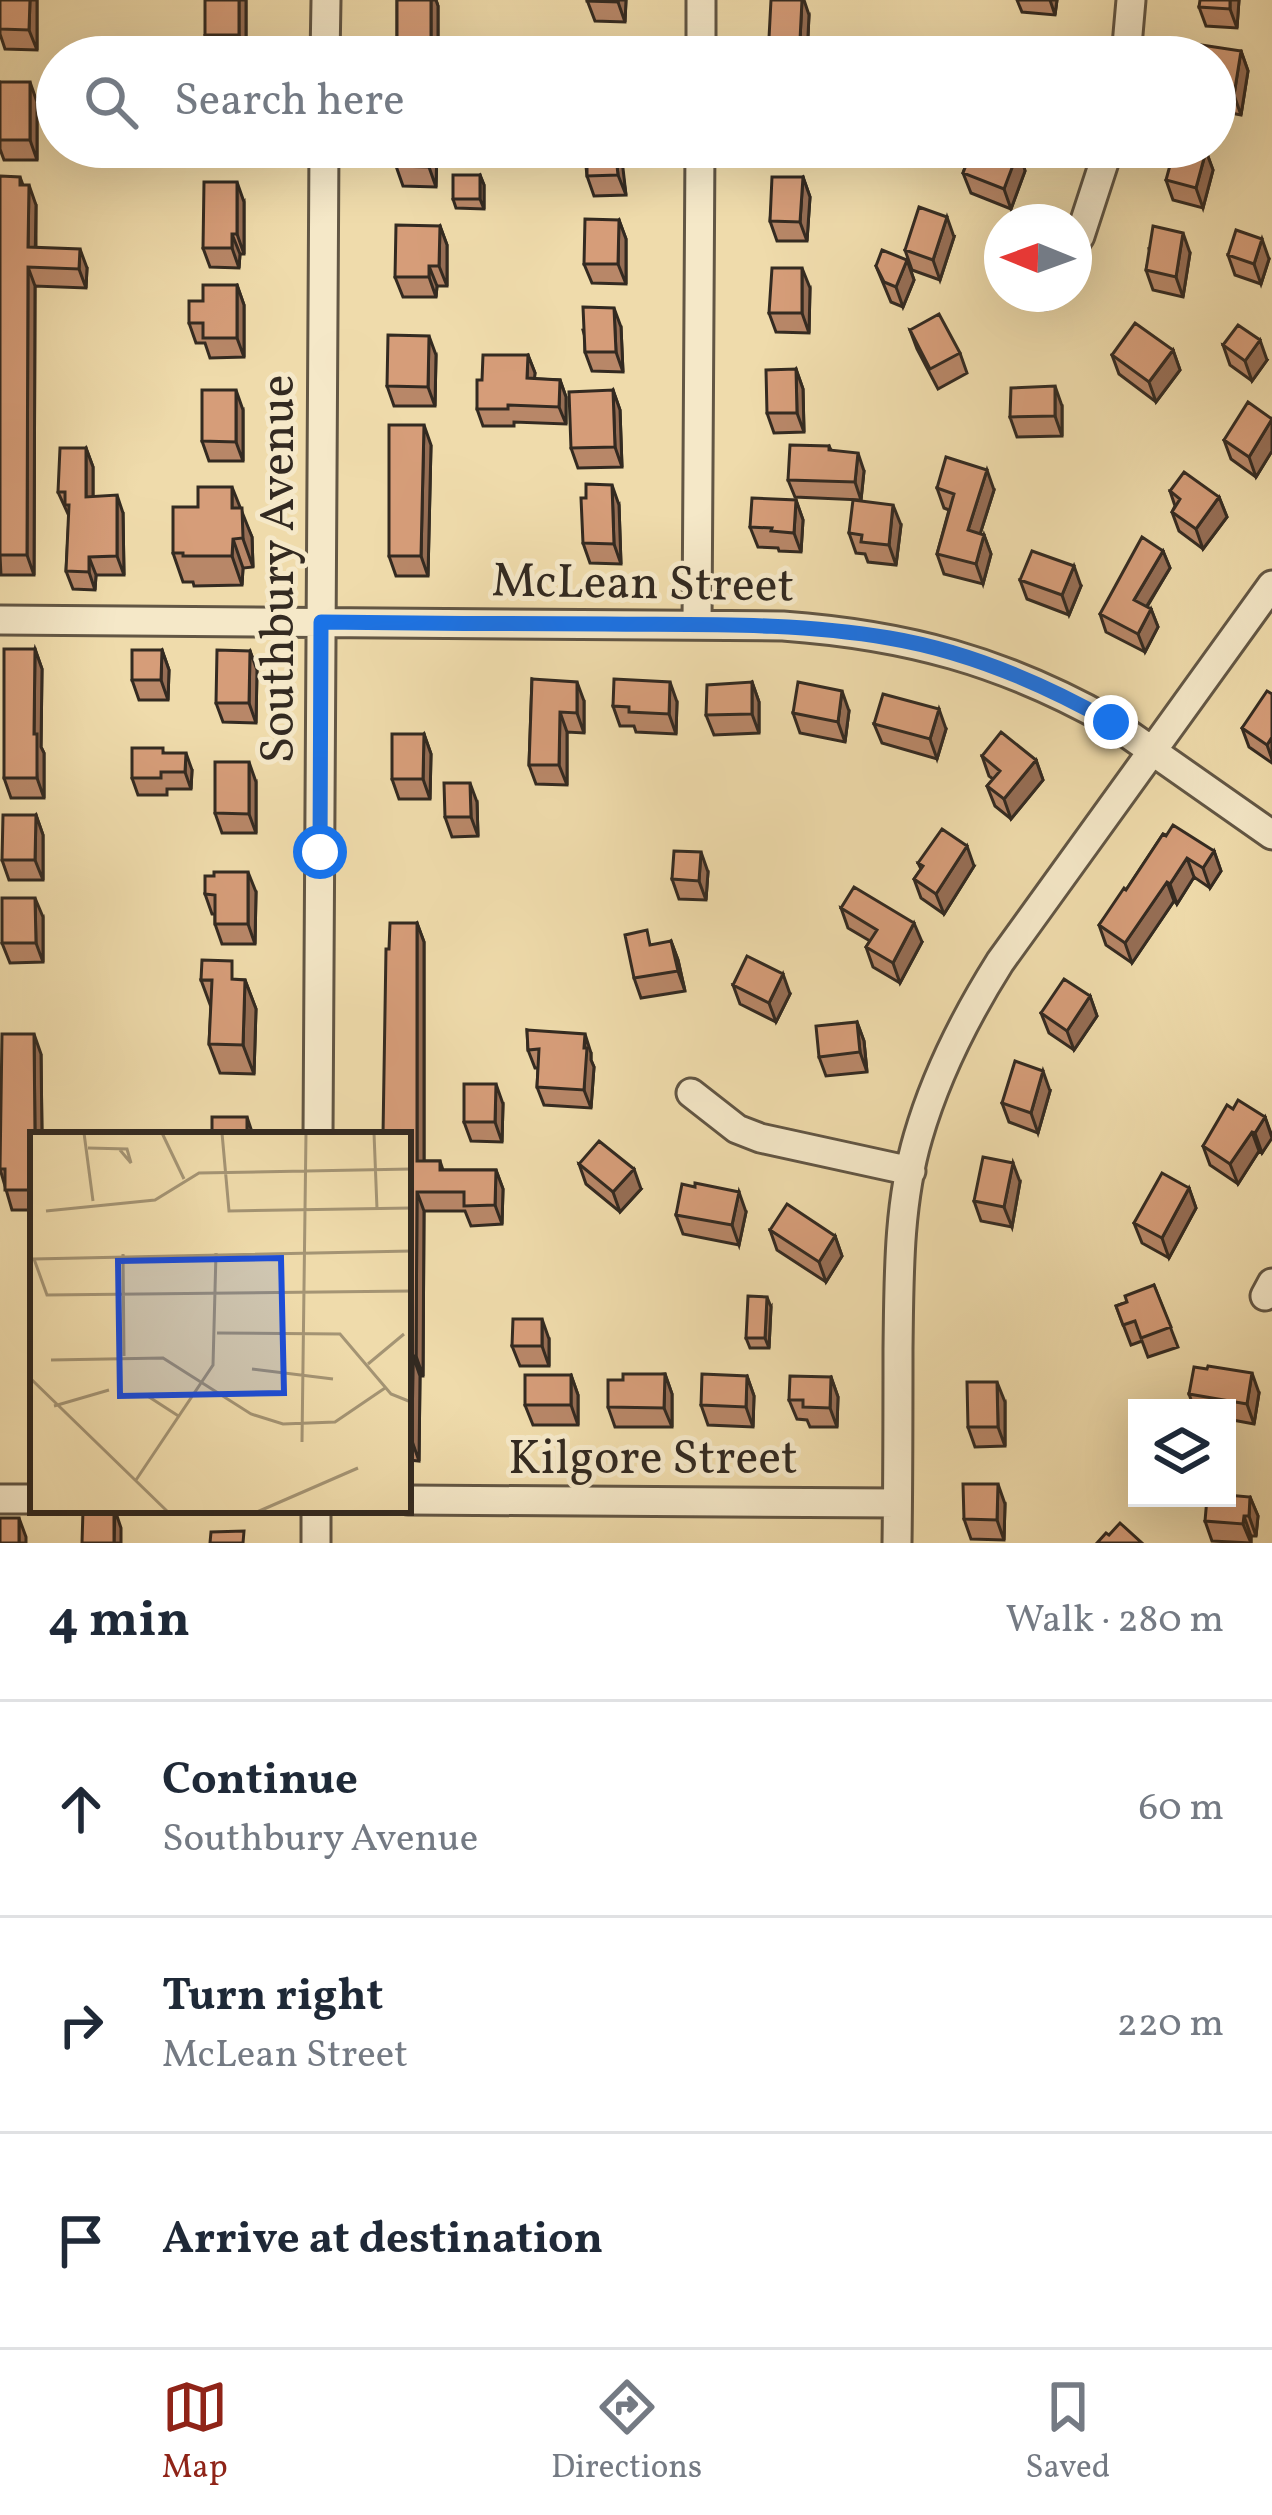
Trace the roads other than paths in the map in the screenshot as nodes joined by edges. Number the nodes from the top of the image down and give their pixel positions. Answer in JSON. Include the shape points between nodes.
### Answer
{"nodes":[{"id":1,"x":326,"y":0,"type":"edge"},
{"id":2,"x":701,"y":0,"type":"edge"},
{"id":3,"x":1132,"y":0,"type":"edge"},
{"id":4,"x":325,"y":36,"type":"edge"},
{"id":5,"x":701,"y":36,"type":"edge"},
{"id":6,"x":1128,"y":36,"type":"edge"},
{"id":7,"x":324,"y":168,"type":"edge"},
{"id":8,"x":700,"y":168,"type":"edge"},
{"id":9,"x":1102,"y":168,"type":"edge"},
{"id":10,"x":1090,"y":204,"type":"edge"},
{"id":11,"x":1272,"y":585,"type":"edge"},
{"id":12,"x":0,"y":620,"type":"edge"},
{"id":13,"x":321,"y":622,"type":"junction"},
{"id":14,"x":697,"y":625,"type":"junction"},
{"id":15,"x":1152,"y":751,"type":"junction"},
{"id":16,"x":1272,"y":835,"type":"edge"},
{"id":17,"x":691,"y":1093,"type":"dead end"},
{"id":18,"x":318,"y":1132,"type":"edge"},
{"id":19,"x":911,"y":1171,"type":"junction"},
{"id":20,"x":411,"y":1499,"type":"edge"},
{"id":21,"x":897,"y":1503,"type":"junction"},
{"id":22,"x":897,"y":1543,"type":"edge"}],
"edges":[{"from":1,"to":4,"type":"street"},
{"from":2,"to":5,"type":"street"},
{"from":3,"to":6,"type":"street"},
{"from":7,"to":13,"type":"street","name":"Southbury Avenue"},
{"from":8,"to":14,"type":"street"},
{"from":9,"to":10,"type":"street"},
{"from":11,"to":15,"type":"street"},
{"from":12,"to":13,"type":"street","name":"McLean Street"},
{"from":13,"to":14,"type":"street","name":"McLean Street"},
{"from":13,"to":18,"type":"street","name":"Southbury Avenue"},
{"from":14,"to":15,"type":"street","name":"McLean Street","via":[[837,630],[949,652],[1083,706]]},
{"from":15,"to":16,"type":"street","name":"McLean Street"},
{"from":15,"to":19,"type":"street","via":[[979,995],[935,1089]]},
{"from":17,"to":19,"type":"street","via":[[737,1130]]},
{"from":19,"to":21,"type":"street","via":[[899,1282]]},
{"from":20,"to":21,"type":"street","name":"Kilgore Street"},
{"from":21,"to":22,"type":"street"}]}
